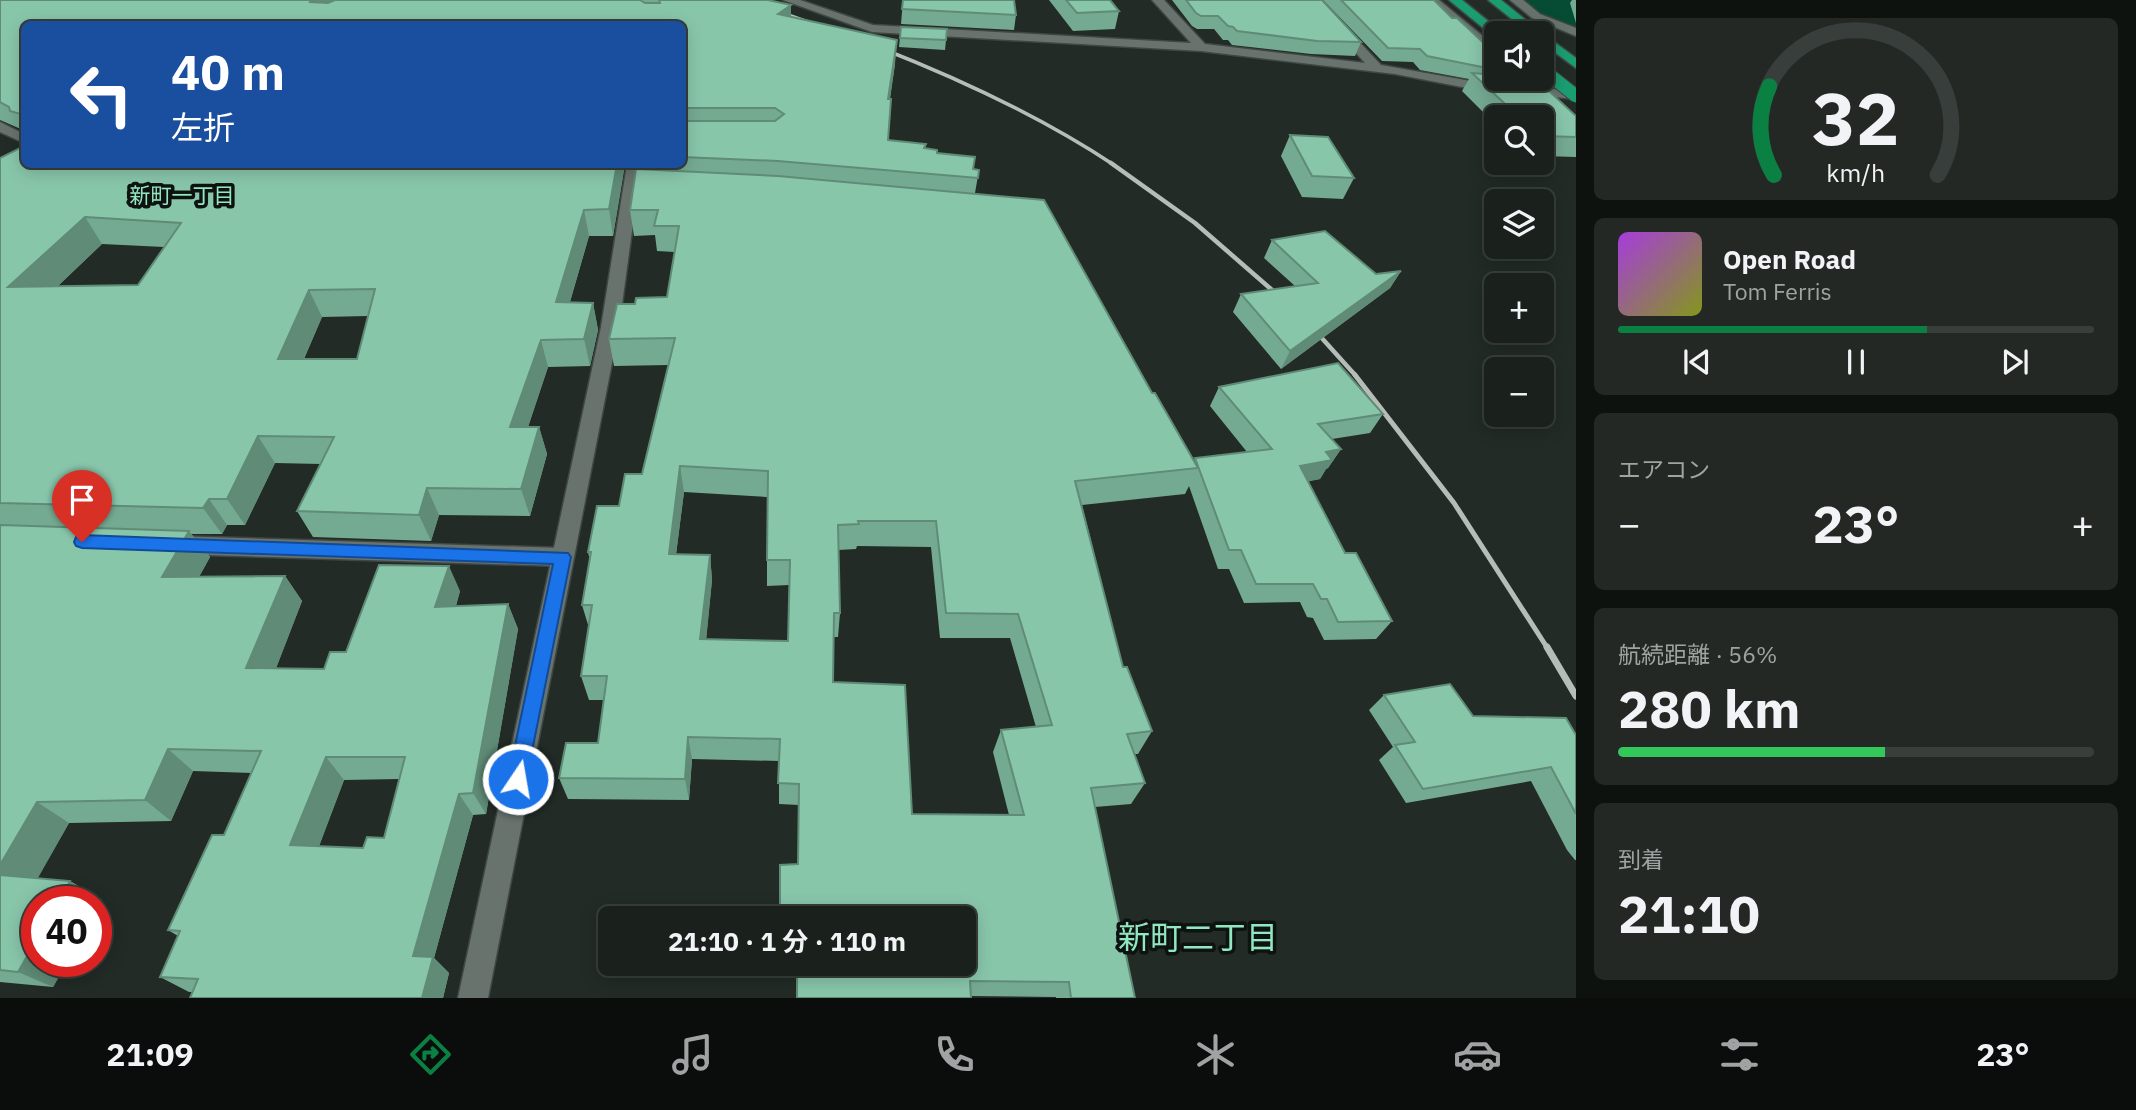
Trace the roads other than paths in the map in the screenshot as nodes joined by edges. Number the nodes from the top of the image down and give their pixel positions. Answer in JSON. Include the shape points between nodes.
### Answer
{"nodes":[{"id":1,"x":789,"y":0,"type":"edge"},
{"id":2,"x":1158,"y":0,"type":"edge"},
{"id":3,"x":1314,"y":0,"type":"edge"},
{"id":4,"x":1432,"y":0,"type":"edge"},
{"id":5,"x":1455,"y":0,"type":"edge"},
{"id":6,"x":1494,"y":0,"type":"edge"},
{"id":7,"x":1516,"y":0,"type":"edge"},
{"id":8,"x":1521,"y":21,"type":"edge"},
{"id":9,"x":1484,"y":23,"type":"edge"},
{"id":10,"x":1576,"y":32,"type":"edge"},
{"id":11,"x":1484,"y":42,"type":"edge"},
{"id":12,"x":1201,"y":47,"type":"junction"},
{"id":13,"x":1554,"y":47,"type":"edge"},
{"id":14,"x":1576,"y":64,"type":"edge"},
{"id":15,"x":1377,"y":68,"type":"junction"},
{"id":16,"x":1554,"y":78,"type":"edge"},
{"id":17,"x":1543,"y":93,"type":"junction"},
{"id":18,"x":1576,"y":95,"type":"edge"},
{"id":19,"x":1560,"y":106,"type":"edge"},
{"id":20,"x":0,"y":126,"type":"edge"},
{"id":21,"x":21,"y":137,"type":"edge"},
{"id":22,"x":635,"y":168,"type":"edge"},
{"id":23,"x":150,"y":544,"type":"edge"},
{"id":24,"x":562,"y":557,"type":"junction"},
{"id":25,"x":473,"y":998,"type":"edge"}],
"edges":[{"from":1,"to":12,"type":"street","via":[[872,27]]},
{"from":2,"to":12,"type":"street"},
{"from":3,"to":15,"type":"street"},
{"from":4,"to":11,"type":"street"},
{"from":5,"to":9,"type":"highway"},
{"from":6,"to":8,"type":"highway"},
{"from":7,"to":10,"type":"street","via":[[1536,16]]},
{"from":12,"to":15,"type":"street"},
{"from":13,"to":14,"type":"highway"},
{"from":15,"to":17,"type":"street","via":[[1479,88]]},
{"from":16,"to":18,"type":"highway","bridge":true},
{"from":17,"to":18,"type":"street"},
{"from":17,"to":19,"type":"street"},
{"from":20,"to":21,"type":"street"},
{"from":22,"to":24,"type":"street","via":[[638,188]]},
{"from":23,"to":24,"type":"street"},
{"from":24,"to":25,"type":"street"}]}
